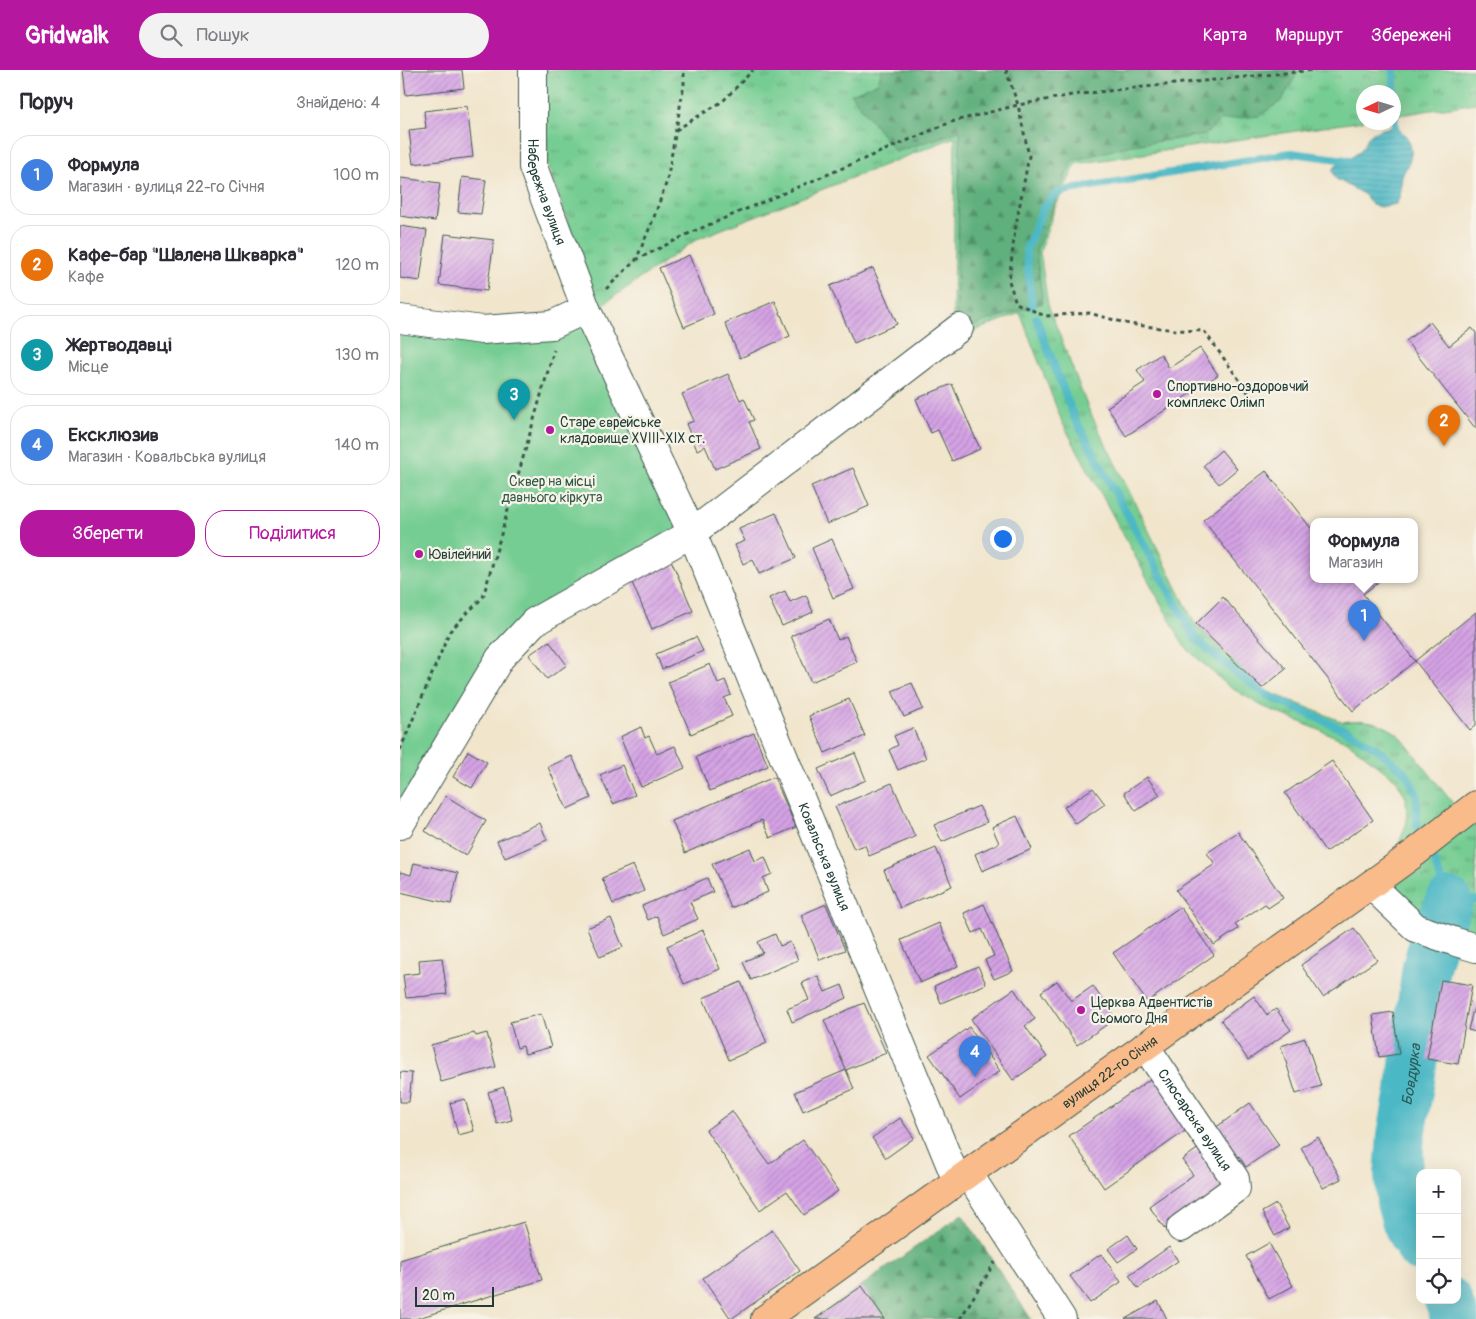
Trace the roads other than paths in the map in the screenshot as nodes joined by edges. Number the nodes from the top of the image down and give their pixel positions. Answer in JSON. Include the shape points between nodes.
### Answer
{"nodes":[{"id":1,"x":533,"y":70,"type":"edge"},
{"id":2,"x":574,"y":315,"type":"junction"},
{"id":3,"x":400,"y":319,"type":"edge"},
{"id":4,"x":959,"y":328,"type":"dead end"},
{"id":5,"x":692,"y":533,"type":"junction"},
{"id":6,"x":1476,"y":805,"type":"edge"},
{"id":7,"x":400,"y":824,"type":"edge"},
{"id":8,"x":1371,"y":885,"type":"junction"},
{"id":9,"x":1476,"y":948,"type":"edge"},
{"id":10,"x":1145,"y":1046,"type":"junction"},
{"id":11,"x":962,"y":1177,"type":"junction"},
{"id":12,"x":1181,"y":1228,"type":"dead end"},
{"id":13,"x":765,"y":1319,"type":"edge"},
{"id":14,"x":1062,"y":1319,"type":"edge"}],
"edges":[{"from":1,"to":2,"type":"street","name":"Набережна вулиця","via":[[533,167]]},
{"from":2,"to":3,"type":"street","via":[[552,325],[482,330]]},
{"from":2,"to":5,"type":"street","name":"Ковальська вулиця"},
{"from":4,"to":5,"type":"street"},
{"from":5,"to":7,"type":"street","via":[[534,622],[500,658]]},
{"from":5,"to":11,"type":"street","name":"Ковальська вулиця"},
{"from":6,"to":8,"type":"main road","name":"вулиця 22-го Січня"},
{"from":8,"to":9,"type":"street","via":[[1416,928]]},
{"from":8,"to":10,"type":"main road","name":"вулиця 22-го Січня"},
{"from":10,"to":11,"type":"main road","name":"вулиця 22-го Січня"},
{"from":10,"to":12,"type":"street","name":"Слюсарська вулиця","via":[[1235,1179],[1236,1188]]},
{"from":11,"to":13,"type":"main road","name":"вулиця 22-го Січня"},
{"from":11,"to":14,"type":"street","name":"Ковальська вулиця","via":[[1008,1234]]}]}
